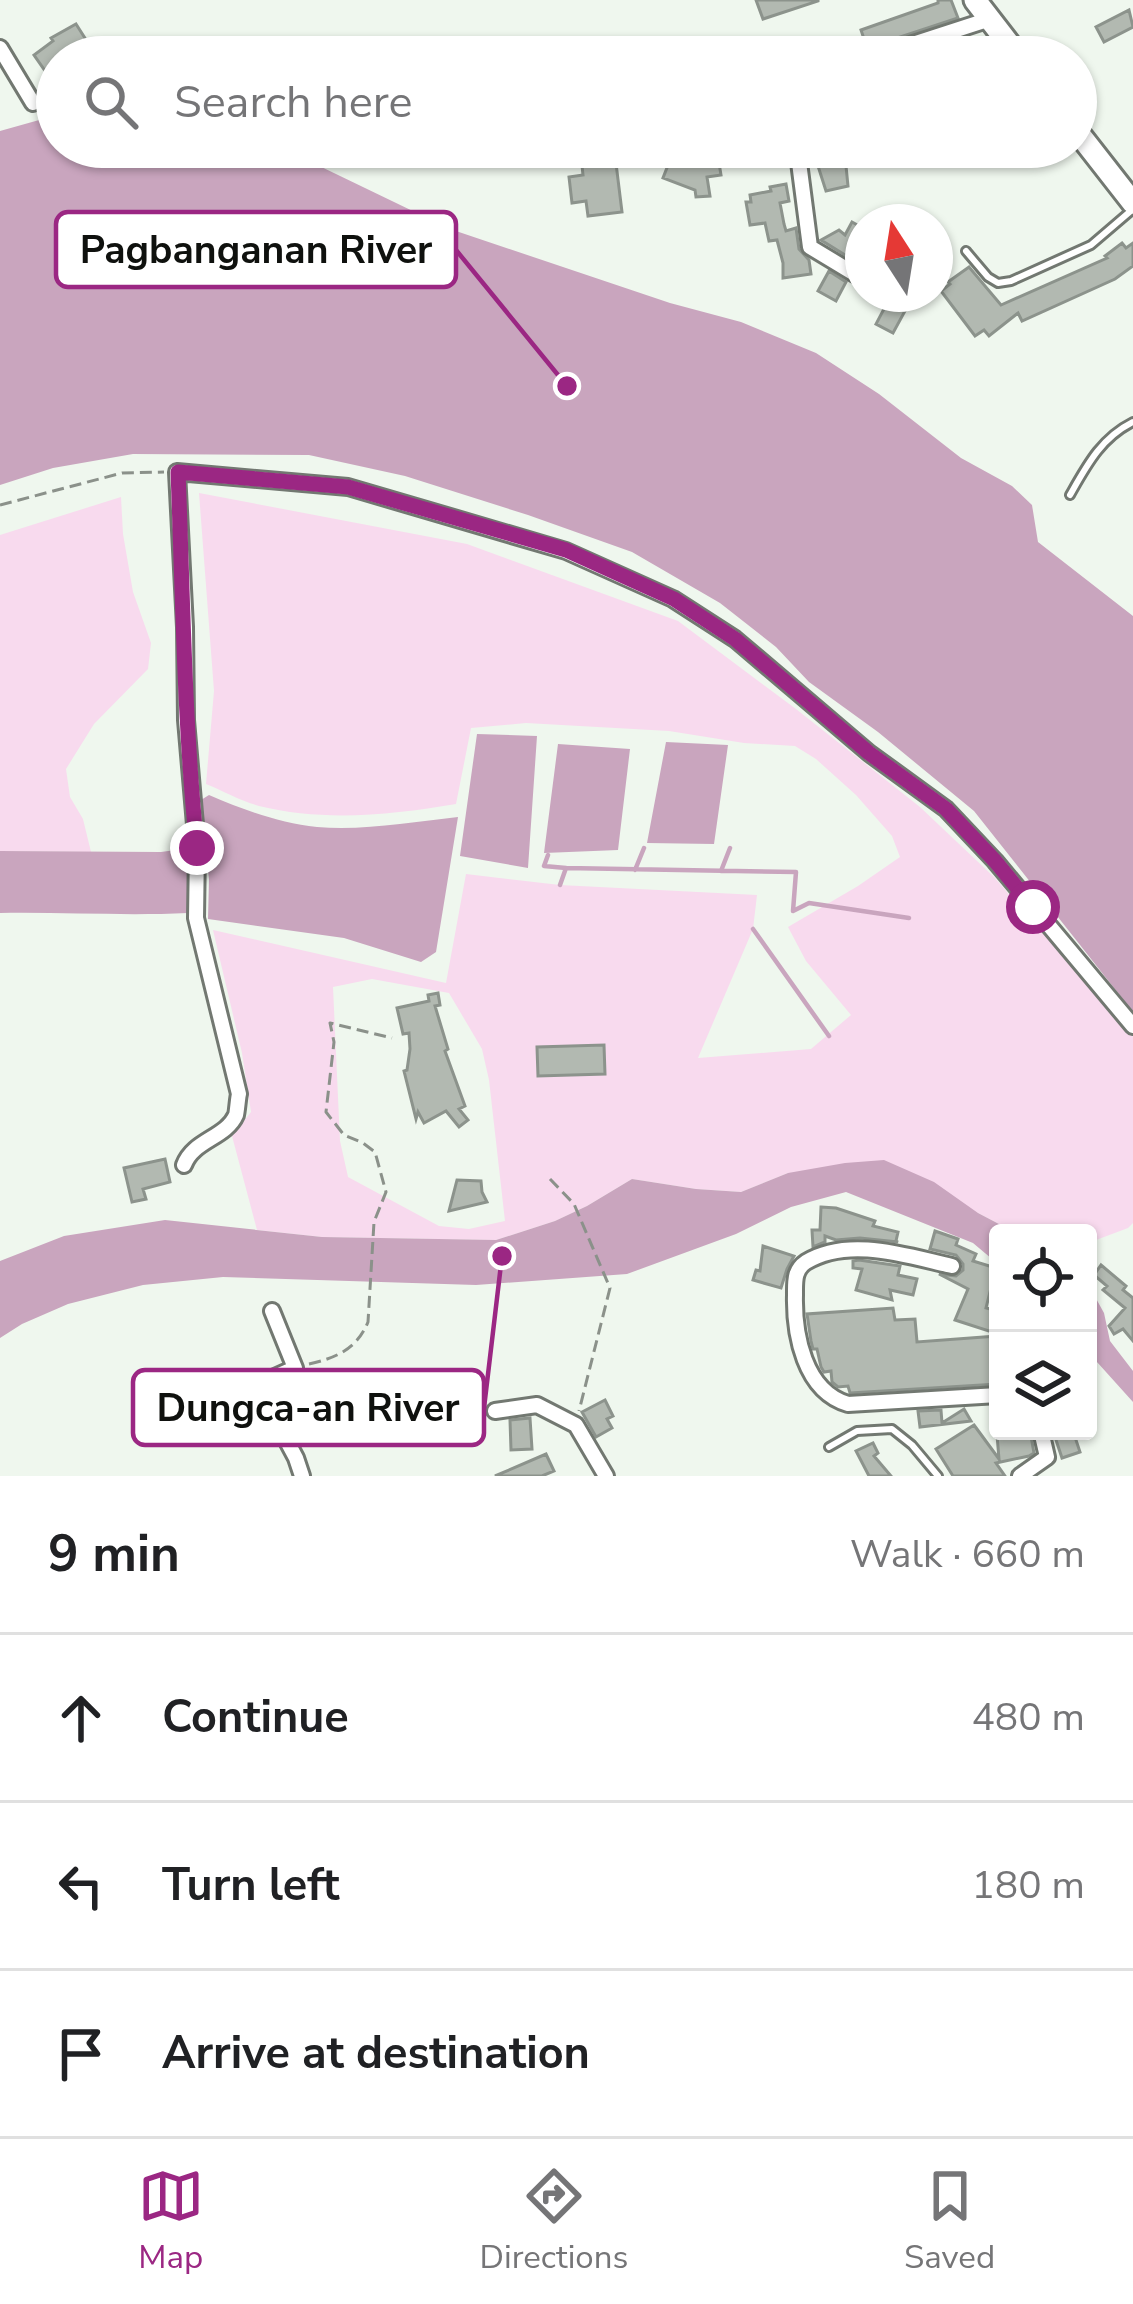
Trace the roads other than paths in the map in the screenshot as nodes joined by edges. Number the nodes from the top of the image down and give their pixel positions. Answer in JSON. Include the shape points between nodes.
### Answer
{"nodes":[{"id":1,"x":975,"y":0,"type":"edge"},
{"id":2,"x":990,"y":19,"type":"junction"},
{"id":3,"x":938,"y":36,"type":"edge"},
{"id":4,"x":1003,"y":36,"type":"edge"},
{"id":5,"x":0,"y":48,"type":"edge"},
{"id":6,"x":33,"y":103,"type":"dead end"},
{"id":7,"x":1097,"y":158,"type":"edge"},
{"id":8,"x":800,"y":168,"type":"edge"},
{"id":9,"x":1133,"y":206,"type":"edge"},
{"id":10,"x":966,"y":251,"type":"dead end"},
{"id":11,"x":845,"y":268,"type":"edge"},
{"id":12,"x":1133,"y":422,"type":"edge"},
{"id":13,"x":1070,"y":495,"type":"dead end"},
{"id":14,"x":1133,"y":1026,"type":"edge"},
{"id":15,"x":184,"y":1165,"type":"dead end"},
{"id":16,"x":952,"y":1265,"type":"dead end"},
{"id":17,"x":272,"y":1311,"type":"dead end"},
{"id":18,"x":989,"y":1396,"type":"edge"},
{"id":19,"x":495,"y":1411,"type":"dead end"},
{"id":20,"x":1043,"y":1440,"type":"edge"},
{"id":21,"x":830,"y":1447,"type":"dead end"},
{"id":22,"x":1027,"y":1474,"type":"edge"},
{"id":23,"x":302,"y":1476,"type":"edge"},
{"id":24,"x":606,"y":1476,"type":"edge"},
{"id":25,"x":938,"y":1476,"type":"edge"}],
"edges":[{"from":1,"to":2,"type":"main road"},
{"from":2,"to":3,"type":"street"},
{"from":2,"to":4,"type":"main road"},
{"from":5,"to":6,"type":"street"},
{"from":7,"to":9,"type":"main road"},
{"from":8,"to":11,"type":"street","via":[[810,248]]},
{"from":9,"to":10,"type":"lane","via":[[1091,244],[1011,281],[988,277]]},
{"from":12,"to":13,"type":"lane","via":[[1096,450]]},
{"from":14,"to":15,"type":"street","via":[[946,809],[674,599],[566,550],[348,487],[178,472],[196,918],[239,1094],[232,1122]]},
{"from":16,"to":18,"type":"street","via":[[851,1249],[812,1259],[796,1276],[799,1346],[825,1390],[848,1404]]},
{"from":17,"to":23,"type":"street","via":[[295,1368],[257,1385]]},
{"from":19,"to":24,"type":"street","via":[[537,1405],[576,1425]]},
{"from":20,"to":22,"type":"street","via":[[1046,1457]]},
{"from":21,"to":25,"type":"lane","via":[[857,1431],[892,1429]]}]}
